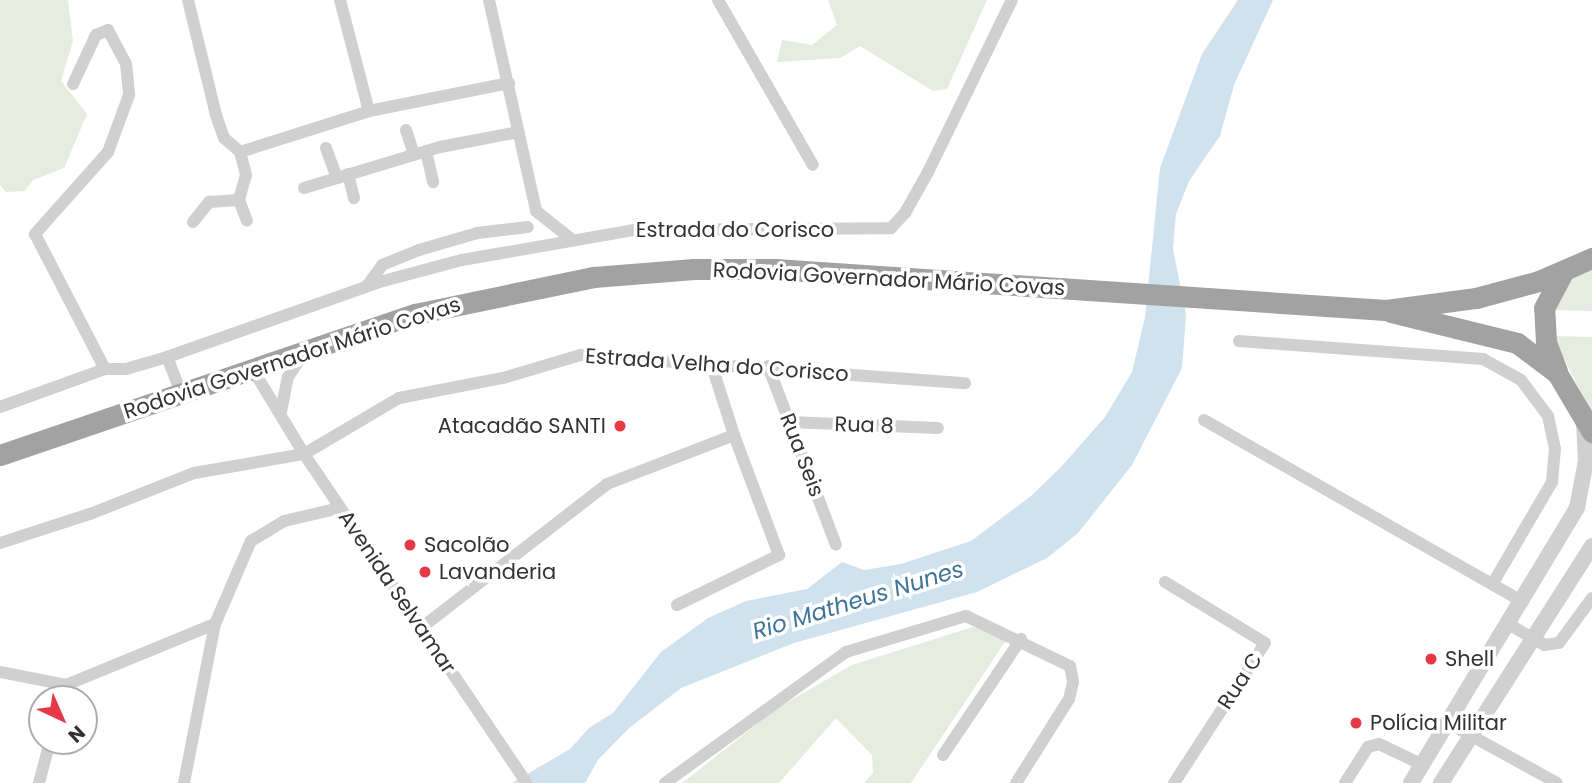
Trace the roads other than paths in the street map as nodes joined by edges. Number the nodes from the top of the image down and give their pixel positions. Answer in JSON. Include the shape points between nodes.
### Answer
{"nodes":[{"id":1,"x":188,"y":0,"type":"edge"},
{"id":2,"x":340,"y":0,"type":"edge"},
{"id":3,"x":489,"y":0,"type":"edge"},
{"id":4,"x":718,"y":0,"type":"edge"},
{"id":5,"x":1012,"y":0,"type":"edge"},
{"id":6,"x":509,"y":83,"type":"junction"},
{"id":7,"x":73,"y":84,"type":"dead end"},
{"id":8,"x":369,"y":111,"type":"junction"},
{"id":9,"x":406,"y":130,"type":"dead end"},
{"id":10,"x":519,"y":132,"type":"junction"},
{"id":11,"x":326,"y":148,"type":"dead end"},
{"id":12,"x":240,"y":152,"type":"junction"},
{"id":13,"x":420,"y":153,"type":"junction"},
{"id":14,"x":813,"y":165,"type":"dead end"},
{"id":15,"x":343,"y":176,"type":"junction"},
{"id":16,"x":433,"y":182,"type":"dead end"},
{"id":17,"x":304,"y":188,"type":"dead end"},
{"id":18,"x":354,"y":198,"type":"dead end"},
{"id":19,"x":239,"y":200,"type":"junction"},
{"id":20,"x":536,"y":211,"type":"junction"},
{"id":21,"x":247,"y":221,"type":"dead end"},
{"id":22,"x":193,"y":222,"type":"dead end"},
{"id":23,"x":528,"y":227,"type":"junction"},
{"id":24,"x":570,"y":238,"type":"junction"},
{"id":25,"x":518,"y":248,"type":"junction"},
{"id":26,"x":1592,"y":258,"type":"edge"},
{"id":27,"x":1563,"y":273,"type":"junction"},
{"id":28,"x":367,"y":286,"type":"junction"},
{"id":29,"x":1386,"y":310,"type":"junction"},
{"id":30,"x":1239,"y":341,"type":"dead end"},
{"id":31,"x":312,"y":348,"type":"junction"},
{"id":32,"x":167,"y":356,"type":"junction"},
{"id":33,"x":710,"y":363,"type":"junction"},
{"id":34,"x":768,"y":366,"type":"junction"},
{"id":35,"x":252,"y":368,"type":"junction"},
{"id":36,"x":105,"y":369,"type":"junction"},
{"id":37,"x":1557,"y":373,"type":"junction"},
{"id":38,"x":965,"y":383,"type":"dead end"},
{"id":39,"x":181,"y":393,"type":"junction"},
{"id":40,"x":0,"y":407,"type":"edge"},
{"id":41,"x":281,"y":412,"type":"junction"},
{"id":42,"x":1204,"y":420,"type":"dead end"},
{"id":43,"x":789,"y":422,"type":"junction"},
{"id":44,"x":938,"y":428,"type":"dead end"},
{"id":45,"x":1588,"y":428,"type":"edge"},
{"id":46,"x":734,"y":435,"type":"junction"},
{"id":47,"x":304,"y":454,"type":"junction"},
{"id":48,"x":0,"y":455,"type":"edge"},
{"id":49,"x":340,"y":508,"type":"junction"},
{"id":50,"x":0,"y":542,"type":"edge"},
{"id":51,"x":836,"y":545,"type":"dead end"},
{"id":52,"x":1592,"y":546,"type":"edge"},
{"id":53,"x":1165,"y":582,"type":"dead end"},
{"id":54,"x":1493,"y":583,"type":"junction"},
{"id":55,"x":1592,"y":598,"type":"edge"},
{"id":56,"x":1524,"y":603,"type":"junction"},
{"id":57,"x":677,"y":605,"type":"dead end"},
{"id":58,"x":215,"y":624,"type":"junction"},
{"id":59,"x":1510,"y":625,"type":"junction"},
{"id":60,"x":422,"y":628,"type":"junction"},
{"id":61,"x":1533,"y":638,"type":"junction"},
{"id":62,"x":1021,"y":639,"type":"junction"},
{"id":63,"x":0,"y":671,"type":"edge"},
{"id":64,"x":66,"y":685,"type":"joint"},
{"id":65,"x":1448,"y":723,"type":"junction"},
{"id":66,"x":1471,"y":735,"type":"junction"},
{"id":67,"x":46,"y":755,"type":"edge"},
{"id":68,"x":943,"y":755,"type":"dead end"},
{"id":69,"x":1422,"y":764,"type":"junction"},
{"id":70,"x":39,"y":783,"type":"edge"},
{"id":71,"x":184,"y":783,"type":"edge"},
{"id":72,"x":527,"y":783,"type":"edge"},
{"id":73,"x":665,"y":783,"type":"edge"},
{"id":74,"x":1016,"y":783,"type":"edge"},
{"id":75,"x":1174,"y":783,"type":"edge"},
{"id":76,"x":1345,"y":783,"type":"edge"},
{"id":77,"x":1410,"y":783,"type":"edge"},
{"id":78,"x":1441,"y":783,"type":"edge"},
{"id":79,"x":1557,"y":783,"type":"edge"}],
"edges":[{"from":1,"to":12,"type":"street","via":[[216,116],[224,138]]},
{"from":2,"to":8,"type":"street"},
{"from":3,"to":6,"type":"street"},
{"from":4,"to":14,"type":"street"},
{"from":5,"to":24,"type":"street","name":"Estrada do Corisco","via":[[913,200],[891,228],[680,227]]},
{"from":6,"to":8,"type":"street"},
{"from":6,"to":10,"type":"street"},
{"from":7,"to":36,"type":"street","via":[[96,35],[108,30],[126,64],[129,96],[108,152],[35,234]]},
{"from":8,"to":12,"type":"street"},
{"from":9,"to":13,"type":"street"},
{"from":10,"to":13,"type":"street"},
{"from":10,"to":20,"type":"street"},
{"from":11,"to":15,"type":"street"},
{"from":12,"to":19,"type":"street","via":[[246,175]]},
{"from":13,"to":15,"type":"street"},
{"from":13,"to":16,"type":"street"},
{"from":15,"to":17,"type":"street"},
{"from":15,"to":18,"type":"street"},
{"from":19,"to":21,"type":"street"},
{"from":19,"to":22,"type":"street","via":[[209,202]]},
{"from":20,"to":23,"type":"street"},
{"from":20,"to":24,"type":"street"},
{"from":23,"to":25,"type":"street"},
{"from":23,"to":28,"type":"street","via":[[477,233],[419,250],[382,265]]},
{"from":24,"to":25,"type":"street","name":"Estrada do Corisco"},
{"from":25,"to":28,"type":"street","name":"Estrada do Corisco"},
{"from":26,"to":27,"type":"highway","name":"Rodovia Governador Mário Covas"},
{"from":27,"to":29,"type":"highway","name":"Rodovia Governador Mário Covas","via":[[1476,298]]},
{"from":27,"to":37,"type":"highway","via":[[1550,292],[1544,316],[1546,342]]},
{"from":28,"to":32,"type":"street","name":"Estrada do Corisco"},
{"from":29,"to":31,"type":"highway","name":"Rodovia Governador Mário Covas","via":[[775,268],[661,271],[493,294]]},
{"from":29,"to":37,"type":"highway","name":"Rodovia Governador Mário Covas","via":[[1500,336]]},
{"from":30,"to":54,"type":"street","via":[[1483,359],[1521,380],[1548,416],[1555,448],[1552,482]]},
{"from":31,"to":35,"type":"highway","name":"Rodovia Governador Mário Covas"},
{"from":31,"to":41,"type":"street","via":[[288,377]]},
{"from":32,"to":36,"type":"street","name":"Estrada do Corisco","via":[[126,369]]},
{"from":32,"to":39,"type":"street"},
{"from":33,"to":34,"type":"street","name":"Estrada Velha do Corisco"},
{"from":33,"to":46,"type":"street"},
{"from":33,"to":47,"type":"street","name":"Estrada Velha do Corisco","via":[[580,355],[503,378],[399,398]]},
{"from":34,"to":38,"type":"street","name":"Estrada Velha do Corisco"},
{"from":34,"to":43,"type":"street","name":"Rua Seis"},
{"from":35,"to":39,"type":"highway","name":"Rodovia Governador Mário Covas"},
{"from":35,"to":41,"type":"street","name":"Avenida Selvamar"},
{"from":36,"to":40,"type":"street","name":"Estrada do Corisco"},
{"from":37,"to":45,"type":"highway","name":"Rodovia Governador Mário Covas"},
{"from":39,"to":48,"type":"highway","name":"Rodovia Governador Mário Covas"},
{"from":41,"to":47,"type":"street","name":"Avenida Selvamar"},
{"from":42,"to":54,"type":"street"},
{"from":43,"to":44,"type":"street","name":"Rua 8"},
{"from":43,"to":51,"type":"street","name":"Rua Seis"},
{"from":45,"to":56,"type":"street","via":[[1577,508]]},
{"from":46,"to":57,"type":"street","via":[[779,555]]},
{"from":46,"to":60,"type":"street","via":[[607,484]]},
{"from":47,"to":49,"type":"street","name":"Avenida Selvamar"},
{"from":47,"to":50,"type":"street","name":"Estrada Velha do Corisco","via":[[194,473],[90,514]]},
{"from":49,"to":58,"type":"street","via":[[284,521],[251,541]]},
{"from":49,"to":60,"type":"street","name":"Avenida Selvamar"},
{"from":52,"to":61,"type":"street"},
{"from":53,"to":75,"type":"street","name":"Rua C","via":[[1265,643]]},
{"from":54,"to":56,"type":"street"},
{"from":55,"to":61,"type":"street","via":[[1565,640],[1550,645]]},
{"from":56,"to":59,"type":"street"},
{"from":58,"to":64,"type":"street"},
{"from":58,"to":71,"type":"street"},
{"from":59,"to":61,"type":"street"},
{"from":59,"to":65,"type":"street"},
{"from":60,"to":72,"type":"street","name":"Avenida Selvamar"},
{"from":61,"to":66,"type":"street"},
{"from":62,"to":68,"type":"street"},
{"from":62,"to":73,"type":"street","via":[[966,616],[846,652]]},
{"from":62,"to":74,"type":"street","via":[[1070,666],[1073,682],[1069,699]]},
{"from":63,"to":64,"type":"street"},
{"from":65,"to":66,"type":"street"},
{"from":65,"to":69,"type":"street"},
{"from":66,"to":78,"type":"street"},
{"from":66,"to":79,"type":"street"},
{"from":67,"to":70,"type":"street"},
{"from":69,"to":76,"type":"street","via":[[1379,744],[1368,747]]},
{"from":69,"to":77,"type":"street"}]}
